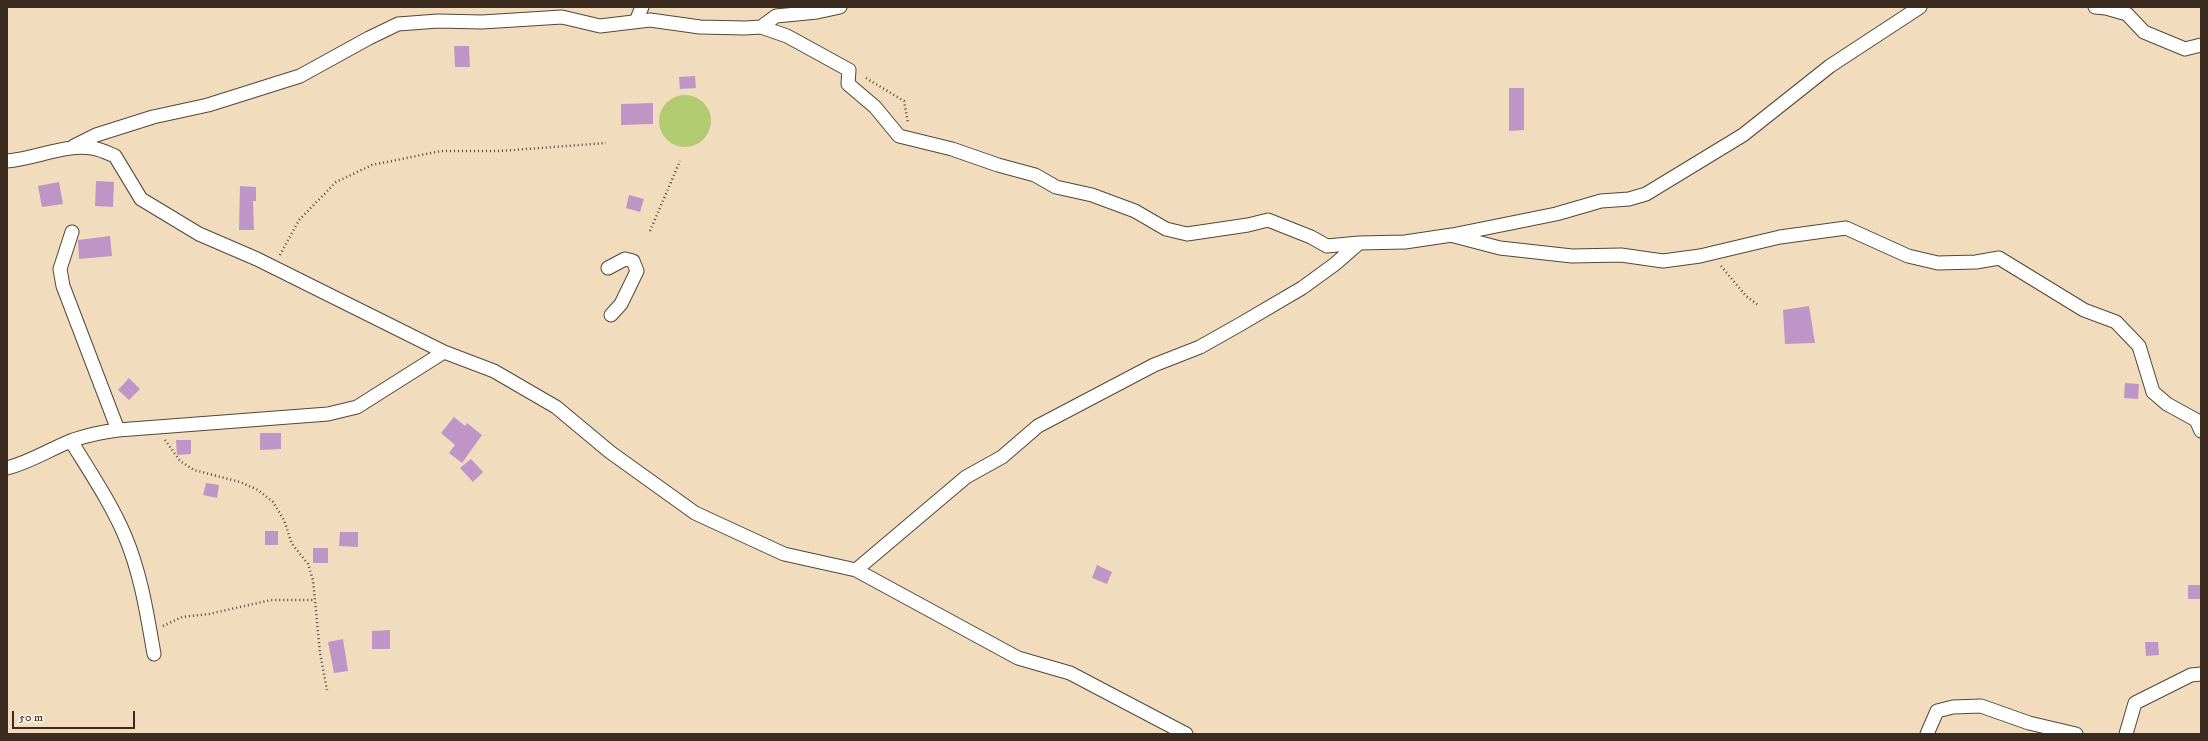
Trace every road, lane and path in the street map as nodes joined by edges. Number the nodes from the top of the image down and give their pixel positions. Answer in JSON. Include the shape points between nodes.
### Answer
{"nodes":[{"id":1,"x":643,"y":7,"type":"edge"},
{"id":2,"x":840,"y":7,"type":"edge"},
{"id":3,"x":1920,"y":7,"type":"edge"},
{"id":4,"x":2095,"y":7,"type":"edge"},
{"id":5,"x":650,"y":20,"type":"junction"},
{"id":6,"x":636,"y":21,"type":"junction"},
{"id":7,"x":761,"y":27,"type":"junction"},
{"id":8,"x":2201,"y":45,"type":"edge"},
{"id":9,"x":606,"y":143,"type":"dead end"},
{"id":10,"x":68,"y":149,"type":"junction"},
{"id":11,"x":7,"y":161,"type":"edge"},
{"id":12,"x":680,"y":161,"type":"dead end"},
{"id":13,"x":650,"y":231,"type":"dead end"},
{"id":14,"x":72,"y":232,"type":"dead end"},
{"id":15,"x":1452,"y":235,"type":"junction"},
{"id":16,"x":1360,"y":243,"type":"junction"},
{"id":17,"x":1716,"y":253,"type":"junction"},
{"id":18,"x":273,"y":267,"type":"junction"},
{"id":19,"x":608,"y":268,"type":"dead end"},
{"id":20,"x":1758,"y":305,"type":"dead end"},
{"id":21,"x":612,"y":315,"type":"dead end"},
{"id":22,"x":444,"y":352,"type":"junction"},
{"id":23,"x":158,"y":428,"type":"junction"},
{"id":24,"x":118,"y":430,"type":"junction"},
{"id":25,"x":2201,"y":431,"type":"edge"},
{"id":26,"x":71,"y":441,"type":"junction"},
{"id":27,"x":7,"y":468,"type":"edge"},
{"id":28,"x":856,"y":570,"type":"junction"},
{"id":29,"x":314,"y":600,"type":"junction"},
{"id":30,"x":150,"y":633,"type":"junction"},
{"id":31,"x":154,"y":654,"type":"dead end"},
{"id":32,"x":2201,"y":674,"type":"edge"},
{"id":33,"x":327,"y":690,"type":"dead end"},
{"id":34,"x":1186,"y":734,"type":"edge"},
{"id":35,"x":1927,"y":734,"type":"edge"},
{"id":36,"x":2076,"y":734,"type":"edge"},
{"id":37,"x":2126,"y":734,"type":"edge"}],
"edges":[{"from":1,"to":5,"type":"street"},
{"from":1,"to":6,"type":"street"},
{"from":2,"to":7,"type":"street","via":[[776,16]]},
{"from":3,"to":15,"type":"street","via":[[1830,66],[1743,135],[1646,194],[1629,199],[1601,201],[1556,214]]},
{"from":4,"to":8,"type":"street","via":[[2127,14],[2144,32],[2185,49]]},
{"from":5,"to":6,"type":"street"},
{"from":5,"to":7,"type":"street","via":[[700,27]]},
{"from":6,"to":10,"type":"street","via":[[600,26],[562,17],[398,24],[300,76],[208,105],[153,117],[96,135]]},
{"from":7,"to":16,"type":"street","via":[[787,36],[849,70],[848,84],[875,107],[899,136],[952,149],[998,166],[1035,175],[1056,187],[1092,195],[1135,211],[1166,229],[1187,234],[1268,220],[1327,246]]},
{"from":9,"to":18,"type":"path","via":[[500,151],[441,151],[372,166],[336,182],[304,214]]},
{"from":10,"to":11,"type":"street","via":[[23,160]]},
{"from":10,"to":18,"type":"street","via":[[92,148],[115,156],[140,199],[199,234]]},
{"from":12,"to":13,"type":"path"},
{"from":14,"to":24,"type":"street","via":[[60,269],[63,286]]},
{"from":15,"to":16,"type":"street","via":[[1405,242]]},
{"from":15,"to":17,"type":"street","via":[[1500,248],[1572,256],[1621,255],[1663,261]]},
{"from":16,"to":28,"type":"street","via":[[1302,288],[1200,347],[1154,365],[1038,426],[1002,457],[966,477]]},
{"from":17,"to":20,"type":"path","via":[[1722,269],[1746,296]]},
{"from":17,"to":25,"type":"street","via":[[1780,237],[1846,228],[1908,256],[1938,263],[1976,262],[1999,258],[2084,310],[2116,322],[2139,346],[2154,392],[2167,404],[2196,420]]},
{"from":18,"to":22,"type":"street"},
{"from":19,"to":21,"type":"street","via":[[625,259],[633,261],[637,271],[621,304]]},
{"from":22,"to":23,"type":"street","via":[[357,407],[328,414]]},
{"from":22,"to":28,"type":"street","via":[[494,371],[556,407],[610,452],[695,513],[784,554]]},
{"from":23,"to":24,"type":"street"},
{"from":23,"to":29,"type":"path","via":[[180,461],[194,470],[240,482],[258,490],[273,502],[284,520],[292,544],[308,564],[313,580]]},
{"from":24,"to":26,"type":"street","via":[[90,434]]},
{"from":26,"to":27,"type":"street","via":[[24,464]]},
{"from":26,"to":30,"type":"street","via":[[101,489],[125,536],[142,588]]},
{"from":28,"to":34,"type":"street","via":[[1018,658],[1070,673]]},
{"from":29,"to":30,"type":"path","via":[[271,600],[209,614],[182,617]]},
{"from":29,"to":33,"type":"path"},
{"from":30,"to":31,"type":"street"},
{"from":32,"to":37,"type":"street","via":[[2191,675],[2135,703]]},
{"from":35,"to":36,"type":"street","via":[[1937,711],[1953,707],[1981,706],[2029,723]]}]}
